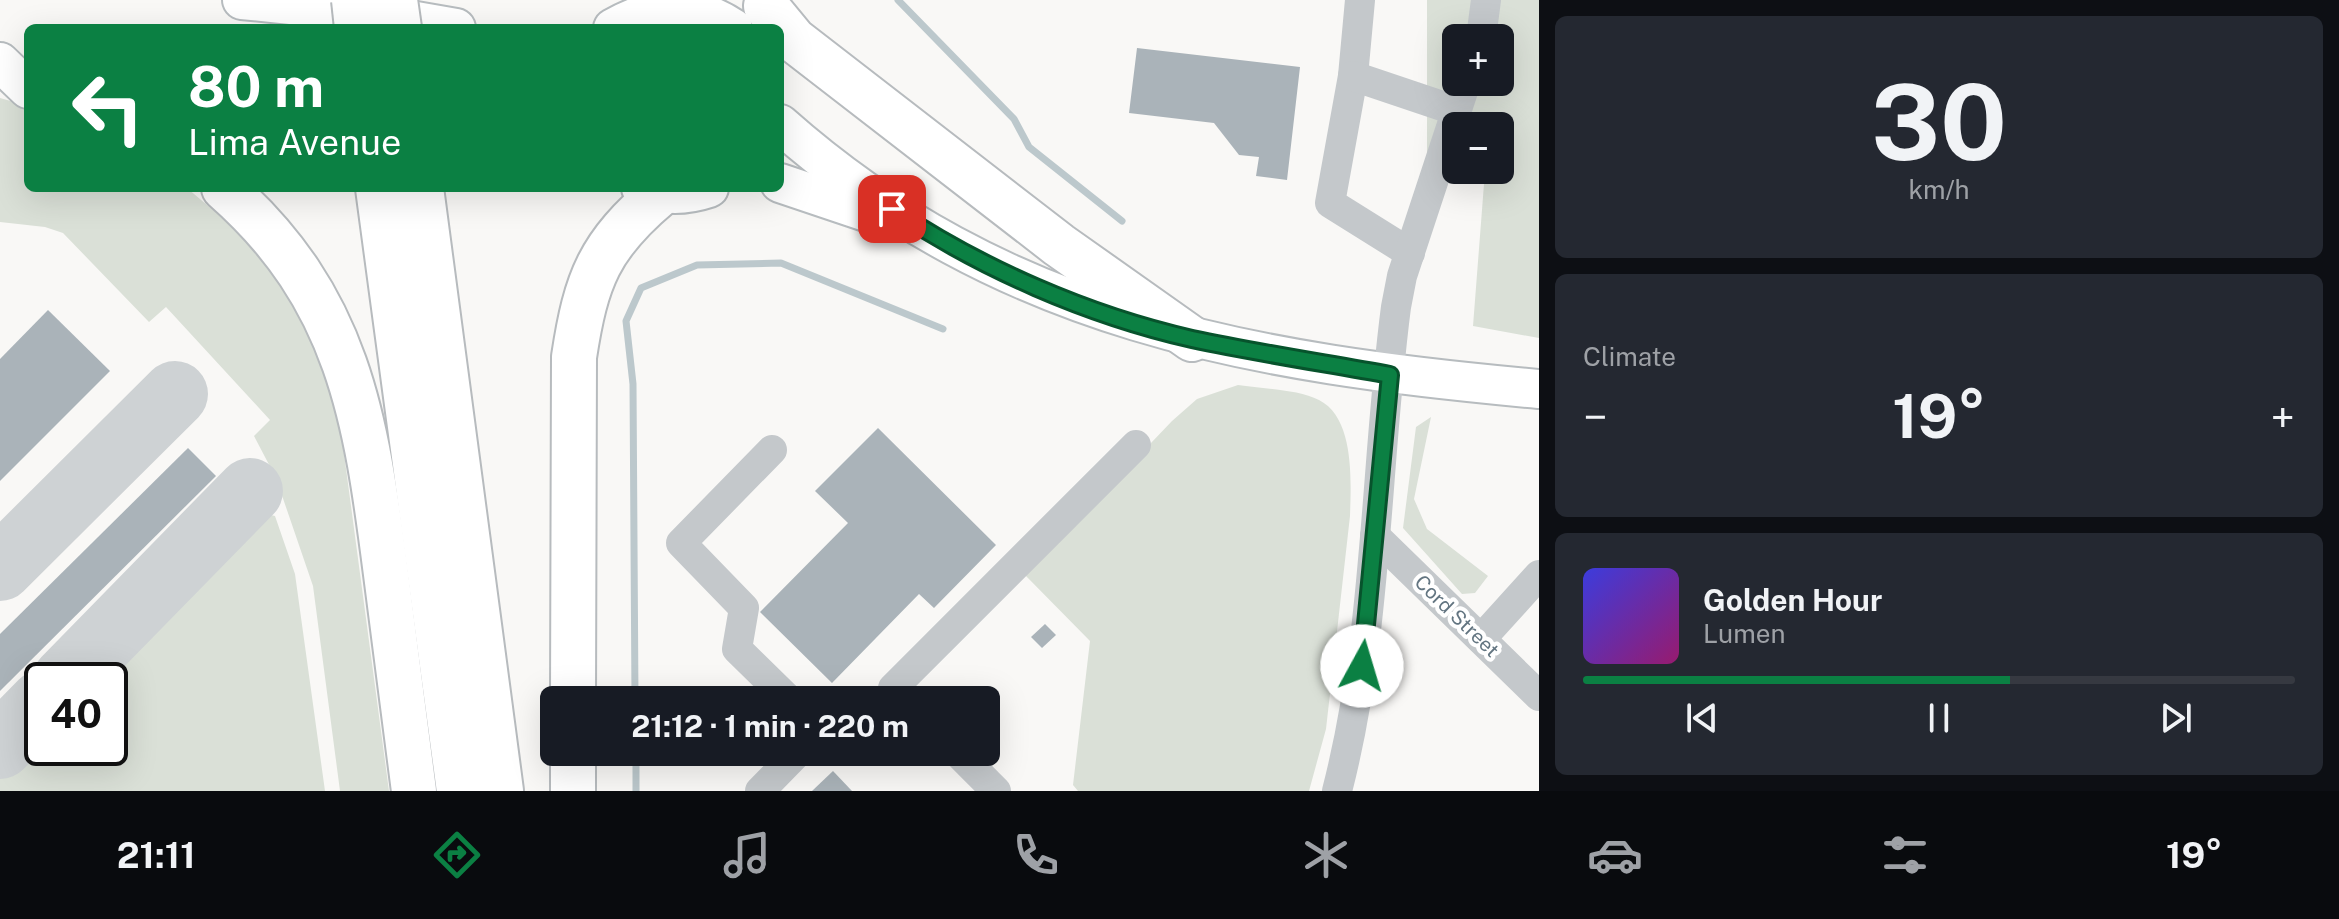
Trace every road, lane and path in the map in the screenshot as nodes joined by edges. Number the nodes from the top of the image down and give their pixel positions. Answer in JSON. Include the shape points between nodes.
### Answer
{"nodes":[{"id":1,"x":242,"y":0,"type":"edge"},
{"id":2,"x":354,"y":0,"type":"edge"},
{"id":3,"x":395,"y":0,"type":"edge"},
{"id":4,"x":1360,"y":0,"type":"edge"},
{"id":5,"x":1486,"y":0,"type":"edge"},
{"id":6,"x":758,"y":15,"type":"edge"},
{"id":7,"x":357,"y":24,"type":"edge"},
{"id":8,"x":398,"y":24,"type":"edge"},
{"id":9,"x":433,"y":24,"type":"edge"},
{"id":10,"x":620,"y":24,"type":"edge"},
{"id":11,"x":1483,"y":24,"type":"edge"},
{"id":12,"x":784,"y":33,"type":"edge"},
{"id":13,"x":0,"y":62,"type":"edge"},
{"id":14,"x":1353,"y":76,"type":"junction"},
{"id":15,"x":0,"y":84,"type":"edge"},
{"id":16,"x":24,"y":86,"type":"edge"},
{"id":17,"x":24,"y":89,"type":"edge"},
{"id":18,"x":1462,"y":96,"type":"edge"},
{"id":19,"x":1457,"y":111,"type":"junction"},
{"id":20,"x":784,"y":128,"type":"edge"},
{"id":21,"x":784,"y":184,"type":"edge"},
{"id":22,"x":228,"y":192,"type":"edge"},
{"id":23,"x":379,"y":192,"type":"edge"},
{"id":24,"x":422,"y":192,"type":"edge"},
{"id":25,"x":649,"y":192,"type":"edge"},
{"id":26,"x":663,"y":192,"type":"edge"},
{"id":27,"x":696,"y":192,"type":"edge"},
{"id":28,"x":915,"y":224,"type":"junction"},
{"id":29,"x":1410,"y":253,"type":"junction"},
{"id":30,"x":1192,"y":339,"type":"junction"},
{"id":31,"x":1390,"y":375,"type":"junction"},
{"id":32,"x":1539,"y":389,"type":"edge"},
{"id":33,"x":1136,"y":445,"type":"dead end"},
{"id":34,"x":772,"y":450,"type":"dead end"},
{"id":35,"x":1375,"y":536,"type":"junction"},
{"id":36,"x":1534,"y":590,"type":"edge"},
{"id":37,"x":1481,"y":639,"type":"junction"},
{"id":38,"x":573,"y":686,"type":"edge"},
{"id":39,"x":775,"y":686,"type":"edge"},
{"id":40,"x":900,"y":686,"type":"edge"},
{"id":41,"x":1539,"y":696,"type":"edge"},
{"id":42,"x":573,"y":766,"type":"edge"},
{"id":43,"x":784,"y":766,"type":"edge"},
{"id":44,"x":971,"y":766,"type":"edge"},
{"id":45,"x":414,"y":791,"type":"edge"},
{"id":46,"x":459,"y":791,"type":"edge"},
{"id":47,"x":501,"y":791,"type":"edge"},
{"id":48,"x":573,"y":791,"type":"edge"},
{"id":49,"x":760,"y":791,"type":"edge"},
{"id":50,"x":996,"y":791,"type":"edge"},
{"id":51,"x":1337,"y":791,"type":"edge"}],
"edges":[{"from":1,"to":9,"type":"main road"},
{"from":2,"to":7,"type":"highway","bridge":true},
{"from":3,"to":8,"type":"highway","bridge":true},
{"from":4,"to":14,"type":"street"},
{"from":5,"to":11,"type":"street"},
{"from":6,"to":10,"type":"main road","via":[[670,7]]},
{"from":12,"to":30,"type":"highway","via":[[1059,245]]},
{"from":13,"to":16,"type":"main road"},
{"from":14,"to":19,"type":"street"},
{"from":14,"to":29,"type":"street","via":[[1330,203]]},
{"from":15,"to":17,"type":"street"},
{"from":18,"to":19,"type":"street"},
{"from":19,"to":29,"type":"street"},
{"from":20,"to":28,"type":"main road","via":[[824,163]]},
{"from":21,"to":28,"type":"main road"},
{"from":22,"to":45,"type":"highway","via":[[284,249],[319,303],[361,410]]},
{"from":23,"to":46,"type":"highway"},
{"from":24,"to":47,"type":"highway"},
{"from":25,"to":38,"type":"highway","via":[[599,260],[581,308],[574,357]]},
{"from":26,"to":27,"type":"main road"},
{"from":28,"to":30,"type":"main road","via":[[1067,300]]},
{"from":29,"to":31,"type":"street","via":[[1396,307]]},
{"from":30,"to":31,"type":"main road"},
{"from":31,"to":32,"type":"main road"},
{"from":31,"to":35,"type":"street"},
{"from":33,"to":40,"type":"street"},
{"from":34,"to":39,"type":"street","via":[[681,543],[744,608],[737,649]]},
{"from":35,"to":37,"type":"street","name":"Cord Street"},
{"from":35,"to":51,"type":"street","via":[[1362,666]]},
{"from":36,"to":37,"type":"street"},
{"from":37,"to":41,"type":"street","name":"Cord Street"},
{"from":42,"to":48,"type":"highway"},
{"from":43,"to":49,"type":"street"},
{"from":44,"to":50,"type":"street"}]}
